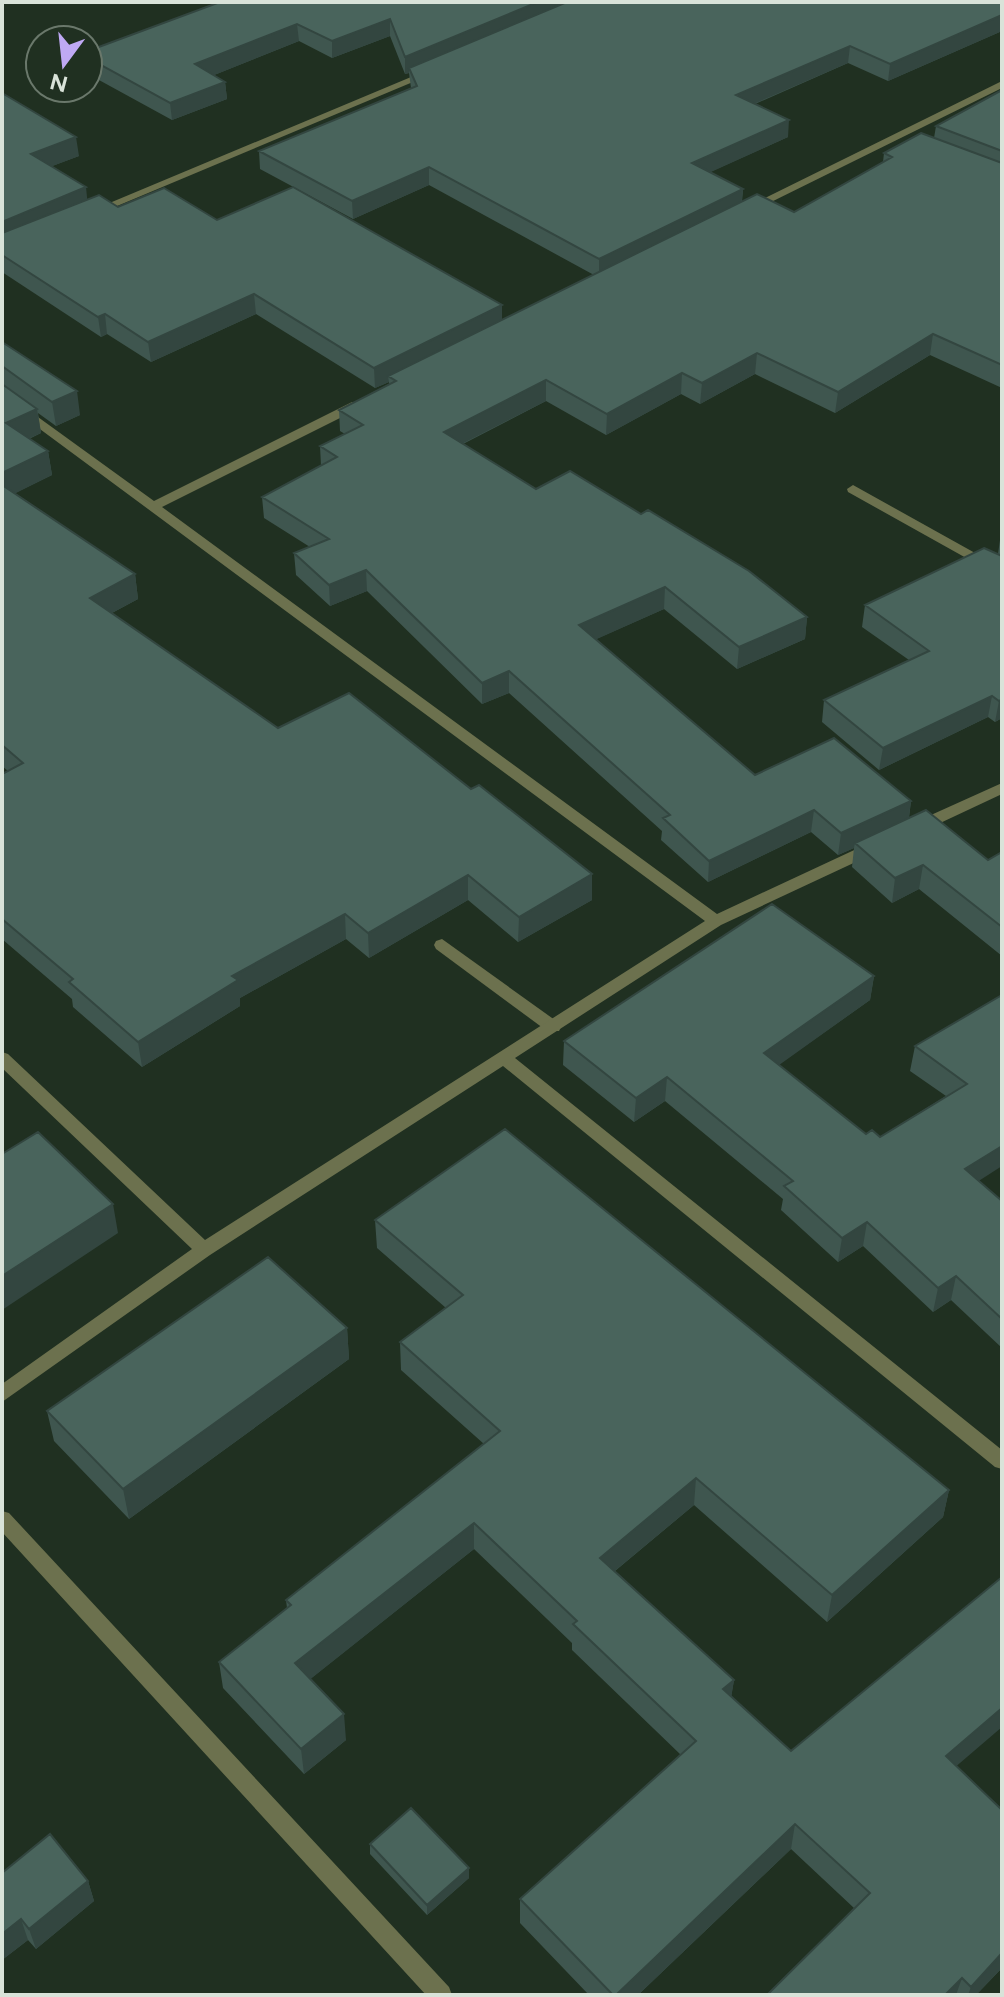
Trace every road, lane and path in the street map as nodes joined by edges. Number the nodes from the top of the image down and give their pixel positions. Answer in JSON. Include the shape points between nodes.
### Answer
{"nodes":[{"id":1,"x":442,"y":67,"type":"edge"},
{"id":2,"x":1002,"y":84,"type":"edge"},
{"id":3,"x":893,"y":137,"type":"junction"},
{"id":4,"x":907,"y":142,"type":"edge"},
{"id":5,"x":737,"y":215,"type":"edge"},
{"id":6,"x":76,"y":220,"type":"edge"},
{"id":7,"x":2,"y":395,"type":"edge"},
{"id":8,"x":366,"y":400,"type":"edge"},
{"id":9,"x":853,"y":489,"type":"dead end"},
{"id":10,"x":153,"y":506,"type":"junction"},
{"id":11,"x":1002,"y":574,"type":"edge"},
{"id":12,"x":1002,"y":788,"type":"edge"},
{"id":13,"x":716,"y":921,"type":"junction"},
{"id":14,"x":442,"y":945,"type":"dead end"},
{"id":15,"x":553,"y":1027,"type":"junction"},
{"id":16,"x":2,"y":1058,"type":"edge"},
{"id":17,"x":505,"y":1059,"type":"junction"},
{"id":18,"x":204,"y":1250,"type":"junction"},
{"id":19,"x":2,"y":1394,"type":"edge"},
{"id":20,"x":1002,"y":1461,"type":"edge"},
{"id":21,"x":2,"y":1519,"type":"edge"},
{"id":22,"x":441,"y":1995,"type":"edge"}],
"edges":[{"from":1,"to":6,"type":"street"},
{"from":2,"to":3,"type":"street"},
{"from":3,"to":4,"type":"street"},
{"from":3,"to":5,"type":"street"},
{"from":7,"to":10,"type":"street"},
{"from":8,"to":10,"type":"street"},
{"from":9,"to":11,"type":"street"},
{"from":10,"to":13,"type":"street"},
{"from":12,"to":13,"type":"street"},
{"from":13,"to":15,"type":"street"},
{"from":14,"to":15,"type":"street"},
{"from":15,"to":17,"type":"street"},
{"from":16,"to":18,"type":"street"},
{"from":17,"to":18,"type":"street"},
{"from":17,"to":20,"type":"street"},
{"from":18,"to":19,"type":"street"},
{"from":21,"to":22,"type":"street"}]}
